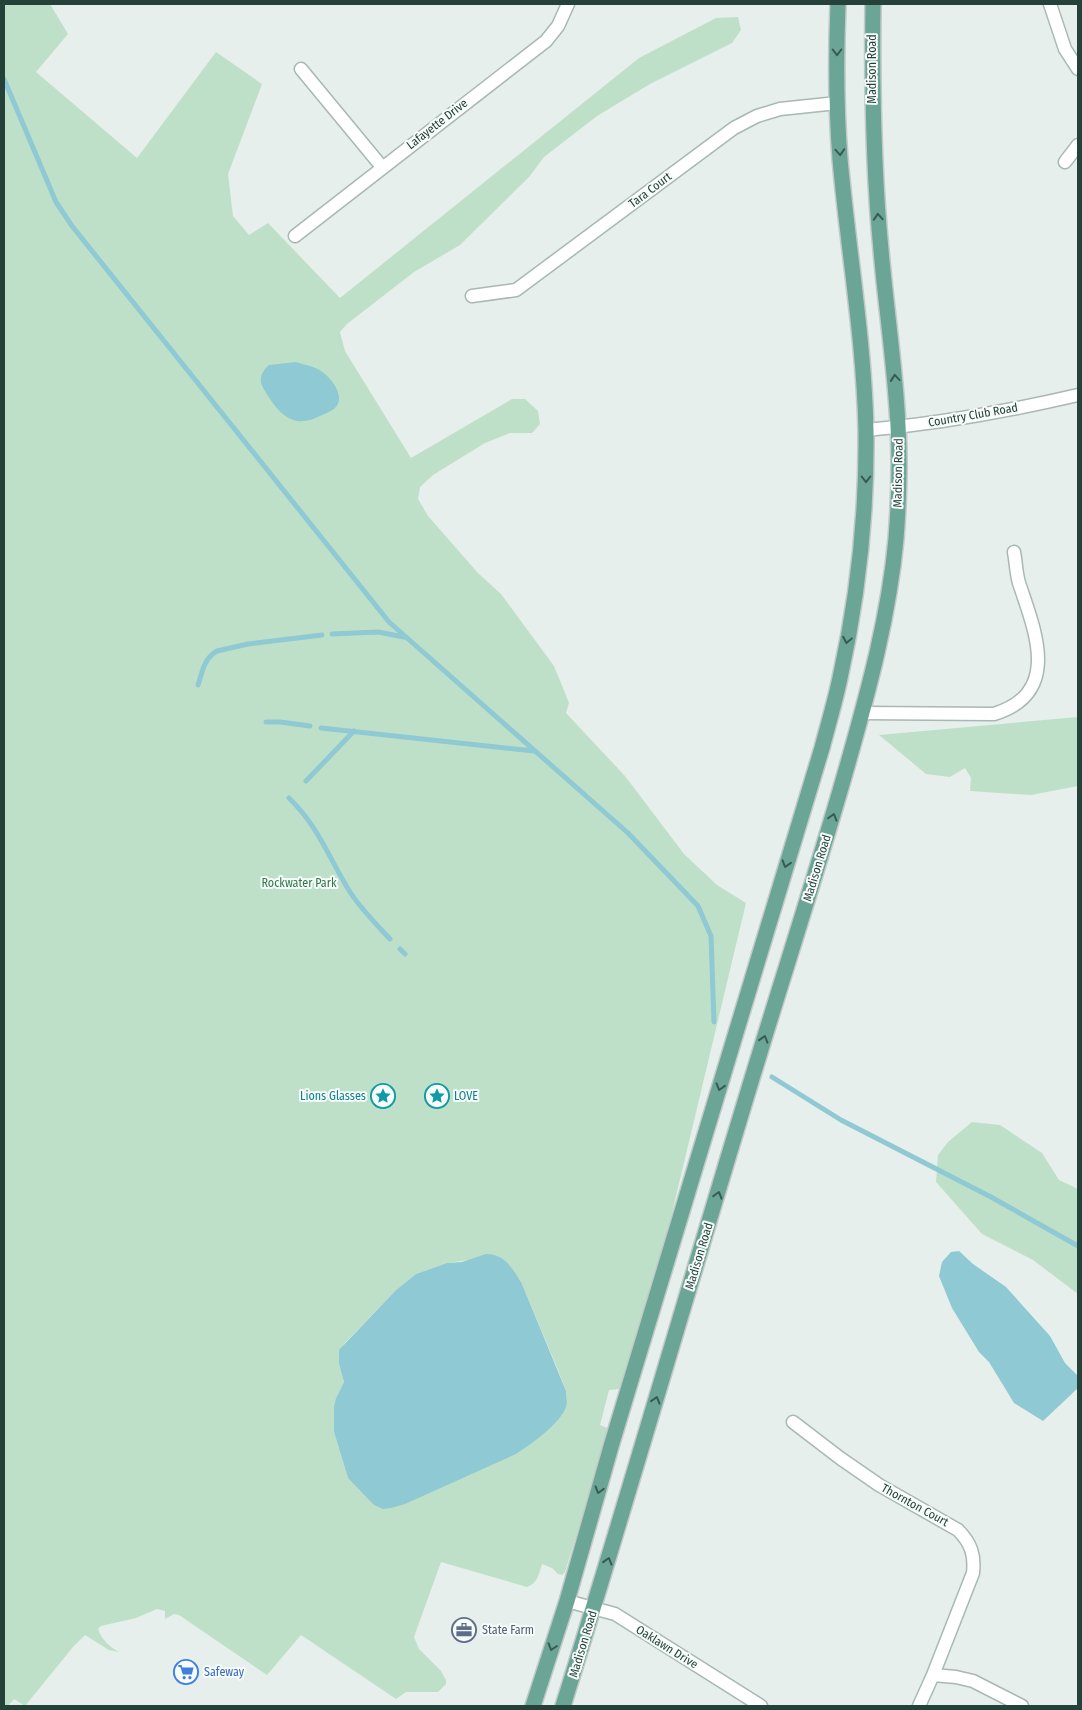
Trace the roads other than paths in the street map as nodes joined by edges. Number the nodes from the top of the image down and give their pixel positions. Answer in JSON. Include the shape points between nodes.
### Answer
{"nodes":[{"id":1,"x":568,"y":4,"type":"edge"},
{"id":2,"x":838,"y":4,"type":"edge"},
{"id":3,"x":873,"y":4,"type":"edge"},
{"id":4,"x":1050,"y":4,"type":"edge"},
{"id":5,"x":301,"y":69,"type":"dead end"},
{"id":6,"x":1078,"y":69,"type":"edge"},
{"id":7,"x":837,"y":103,"type":"junction"},
{"id":8,"x":1078,"y":145,"type":"edge"},
{"id":9,"x":1065,"y":162,"type":"dead end"},
{"id":10,"x":382,"y":167,"type":"junction"},
{"id":11,"x":294,"y":236,"type":"dead end"},
{"id":12,"x":472,"y":296,"type":"dead end"},
{"id":13,"x":1078,"y":394,"type":"edge"},
{"id":14,"x":898,"y":427,"type":"junction"},
{"id":15,"x":866,"y":430,"type":"junction"},
{"id":16,"x":1014,"y":552,"type":"dead end"},
{"id":17,"x":862,"y":712,"type":"junction"},
{"id":18,"x":793,"y":1422,"type":"dead end"},
{"id":19,"x":567,"y":1601,"type":"junction"},
{"id":20,"x":594,"y":1608,"type":"junction"},
{"id":21,"x":933,"y":1674,"type":"junction"},
{"id":22,"x":533,"y":1706,"type":"edge"},
{"id":23,"x":563,"y":1706,"type":"edge"},
{"id":24,"x":761,"y":1706,"type":"edge"},
{"id":25,"x":919,"y":1706,"type":"edge"},
{"id":26,"x":1022,"y":1706,"type":"edge"}],
"edges":[{"from":1,"to":10,"type":"street","name":"Lafayette Drive","via":[[558,26],[546,41]]},
{"from":2,"to":7,"type":"main road","one_way":true},
{"from":14,"to":3,"type":"main road","name":"Madison Road","one_way":true,"via":[[875,172]]},
{"from":4,"to":6,"type":"street","via":[[1065,49]]},
{"from":5,"to":10,"type":"street"},
{"from":7,"to":12,"type":"street","name":"Tara Court","via":[[780,109],[734,128],[516,290]]},
{"from":7,"to":15,"type":"main road","one_way":true},
{"from":8,"to":9,"type":"street"},
{"from":10,"to":11,"type":"street","name":"Lafayette Drive"},
{"from":13,"to":14,"type":"street","name":"Country Club Road","via":[[995,412]]},
{"from":14,"to":15,"type":"street","name":"Country Club Road"},
{"from":14,"to":17,"type":"main road","name":"Madison Road","via":[[896,542],[877,656]]},
{"from":15,"to":19,"type":"main road","one_way":true,"via":[[862,548],[840,678],[822,748]]},
{"from":16,"to":17,"type":"street","via":[[1018,581],[1031,616],[1038,662],[1030,689],[1019,702],[994,714]]},
{"from":20,"to":17,"type":"main road","name":"Madison Road","one_way":true,"via":[[831,825]]},
{"from":18,"to":21,"type":"street","name":"Thornton Court","via":[[878,1485],[952,1525],[967,1539],[973,1551],[974,1573]]},
{"from":19,"to":20,"type":"street","name":"Oaklawn Drive"},
{"from":19,"to":22,"type":"main road","one_way":true},
{"from":20,"to":23,"type":"main road","name":"Madison Road"},
{"from":20,"to":24,"type":"street","name":"Oaklawn Drive","via":[[615,1614]]},
{"from":21,"to":25,"type":"street"},
{"from":21,"to":26,"type":"street","via":[[973,1681]]}]}
